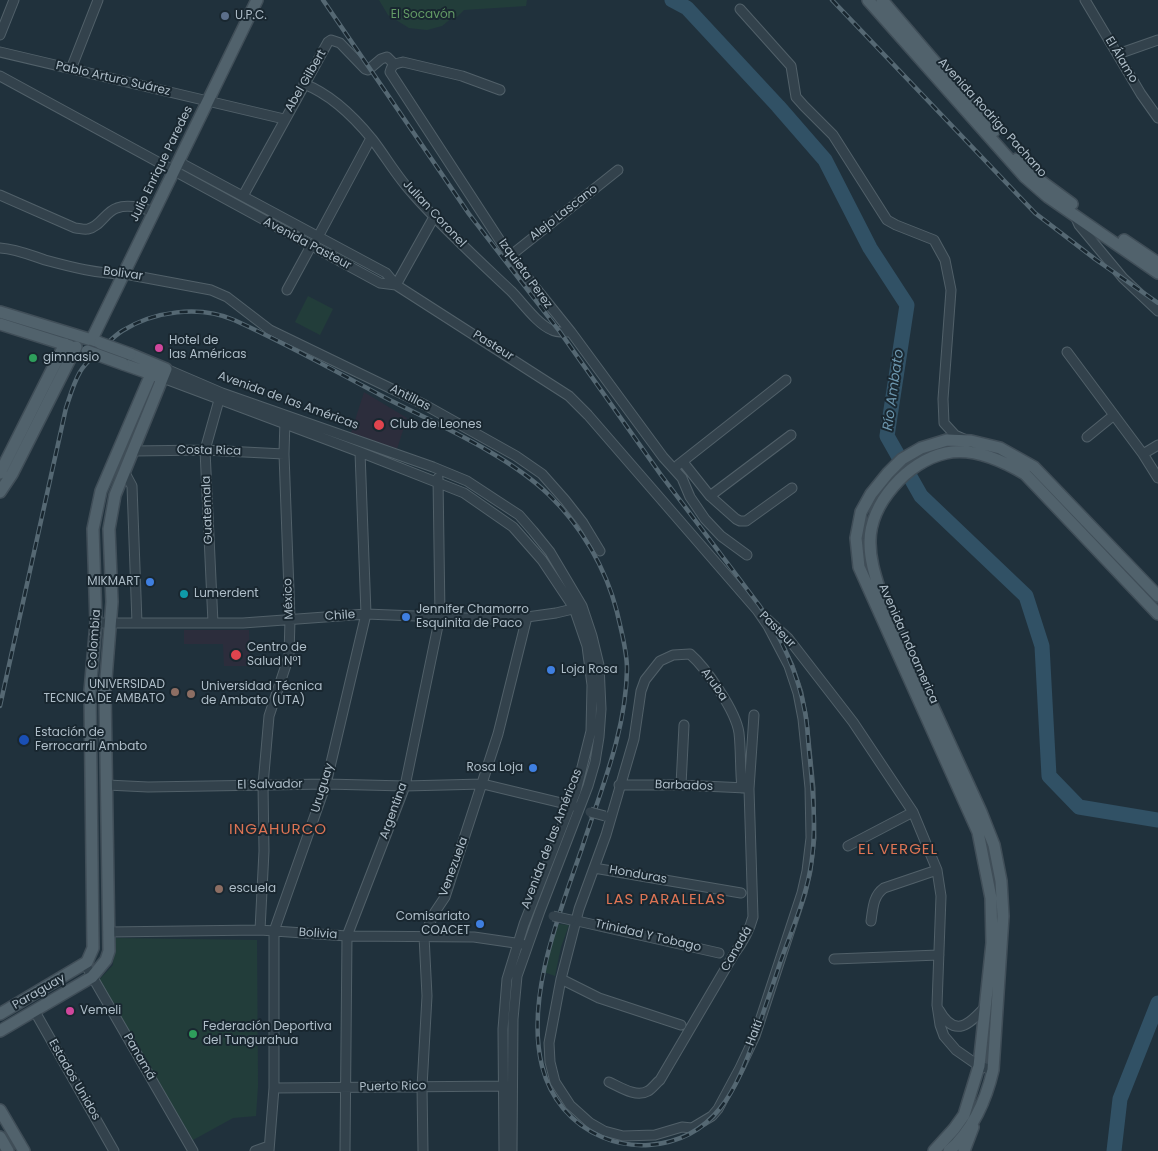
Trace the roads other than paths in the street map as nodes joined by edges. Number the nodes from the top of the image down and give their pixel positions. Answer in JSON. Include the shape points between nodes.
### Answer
{"nodes":[{"id":1,"x":14,"y":0,"type":"edge"},
{"id":2,"x":98,"y":0,"type":"edge"},
{"id":3,"x":257,"y":0,"type":"edge"},
{"id":4,"x":868,"y":0,"type":"edge"},
{"id":5,"x":882,"y":0,"type":"edge"},
{"id":6,"x":1085,"y":0,"type":"edge"},
{"id":7,"x":740,"y":9,"type":"dead end"},
{"id":8,"x":0,"y":35,"type":"edge"},
{"id":9,"x":1158,"y":40,"type":"edge"},
{"id":10,"x":0,"y":52,"type":"edge"},
{"id":11,"x":1118,"y":54,"type":"junction"},
{"id":12,"x":392,"y":68,"type":"junction"},
{"id":13,"x":70,"y":69,"type":"junction"},
{"id":14,"x":0,"y":76,"type":"edge"},
{"id":15,"x":304,"y":84,"type":"junction"},
{"id":16,"x":500,"y":90,"type":"dead end"},
{"id":17,"x":208,"y":101,"type":"junction"},
{"id":18,"x":1158,"y":118,"type":"edge"},
{"id":19,"x":284,"y":119,"type":"junction"},
{"id":20,"x":371,"y":138,"type":"junction"},
{"id":21,"x":176,"y":167,"type":"junction"},
{"id":22,"x":618,"y":170,"type":"dead end"},
{"id":23,"x":0,"y":195,"type":"edge"},
{"id":24,"x":242,"y":196,"type":"junction"},
{"id":25,"x":154,"y":212,"type":"junction"},
{"id":26,"x":1074,"y":214,"type":"junction"},
{"id":27,"x":434,"y":217,"type":"junction"},
{"id":28,"x":318,"y":235,"type":"junction"},
{"id":29,"x":311,"y":246,"type":"junction"},
{"id":30,"x":0,"y":248,"type":"edge"},
{"id":31,"x":510,"y":256,"type":"junction"},
{"id":32,"x":1158,"y":263,"type":"edge"},
{"id":33,"x":1158,"y":273,"type":"edge"},
{"id":34,"x":125,"y":274,"type":"junction"},
{"id":35,"x":396,"y":284,"type":"junction"},
{"id":36,"x":287,"y":290,"type":"dead end"},
{"id":37,"x":243,"y":310,"type":"joint"},
{"id":38,"x":1158,"y":311,"type":"edge"},
{"id":39,"x":0,"y":312,"type":"edge"},
{"id":40,"x":0,"y":324,"type":"edge"},
{"id":41,"x":571,"y":332,"type":"junction"},
{"id":42,"x":96,"y":341,"type":"junction"},
{"id":43,"x":76,"y":347,"type":"junction"},
{"id":44,"x":1067,"y":352,"type":"dead end"},
{"id":45,"x":153,"y":369,"type":"junction"},
{"id":46,"x":165,"y":373,"type":"junction"},
{"id":47,"x":786,"y":380,"type":"dead end"},
{"id":48,"x":220,"y":400,"type":"junction"},
{"id":49,"x":1114,"y":415,"type":"junction"},
{"id":50,"x":285,"y":420,"type":"junction"},
{"id":51,"x":791,"y":435,"type":"dead end"},
{"id":52,"x":1087,"y":437,"type":"dead end"},
{"id":53,"x":971,"y":441,"type":"junction"},
{"id":54,"x":1158,"y":445,"type":"edge"},
{"id":55,"x":18,"y":450,"type":"junction"},
{"id":56,"x":206,"y":450,"type":"junction"},
{"id":57,"x":134,"y":451,"type":"junction"},
{"id":58,"x":360,"y":452,"type":"junction"},
{"id":59,"x":284,"y":454,"type":"junction"},
{"id":60,"x":1142,"y":454,"type":"junction"},
{"id":61,"x":683,"y":462,"type":"junction"},
{"id":62,"x":674,"y":467,"type":"junction"},
{"id":63,"x":439,"y":469,"type":"junction"},
{"id":64,"x":0,"y":473,"type":"edge"},
{"id":65,"x":125,"y":473,"type":"junction"},
{"id":66,"x":1158,"y":478,"type":"edge"},
{"id":67,"x":438,"y":482,"type":"junction"},
{"id":68,"x":792,"y":488,"type":"dead end"},
{"id":69,"x":0,"y":492,"type":"edge"},
{"id":70,"x":710,"y":496,"type":"junction"},
{"id":71,"x":600,"y":551,"type":"dead end"},
{"id":72,"x":747,"y":555,"type":"dead end"},
{"id":73,"x":874,"y":591,"type":"junction"},
{"id":74,"x":1158,"y":596,"type":"edge"},
{"id":75,"x":578,"y":607,"type":"junction"},
{"id":76,"x":757,"y":610,"type":"junction"},
{"id":77,"x":366,"y":614,"type":"junction"},
{"id":78,"x":1158,"y":614,"type":"edge"},
{"id":79,"x":440,"y":616,"type":"junction"},
{"id":80,"x":527,"y":617,"type":"junction"},
{"id":81,"x":290,"y":619,"type":"junction"},
{"id":82,"x":112,"y":622,"type":"junction"},
{"id":83,"x":137,"y":623,"type":"junction"},
{"id":84,"x":213,"y":623,"type":"junction"},
{"id":85,"x":96,"y":624,"type":"junction"},
{"id":86,"x":754,"y":714,"type":"dead end"},
{"id":87,"x":684,"y":725,"type":"dead end"},
{"id":88,"x":326,"y":784,"type":"junction"},
{"id":89,"x":483,"y":784,"type":"junction"},
{"id":90,"x":681,"y":784,"type":"junction"},
{"id":91,"x":107,"y":785,"type":"junction"},
{"id":92,"x":263,"y":785,"type":"junction"},
{"id":93,"x":619,"y":785,"type":"junction"},
{"id":94,"x":405,"y":786,"type":"junction"},
{"id":95,"x":746,"y":788,"type":"junction"},
{"id":96,"x":575,"y":807,"type":"junction"},
{"id":97,"x":913,"y":812,"type":"junction"},
{"id":98,"x":608,"y":817,"type":"junction"},
{"id":99,"x":848,"y":846,"type":"dead end"},
{"id":100,"x":594,"y":868,"type":"junction"},
{"id":101,"x":937,"y":870,"type":"junction"},
{"id":102,"x":741,"y":893,"type":"dead end"},
{"id":103,"x":540,"y":911,"type":"junction"},
{"id":104,"x":574,"y":920,"type":"junction"},
{"id":105,"x":871,"y":921,"type":"dead end"},
{"id":106,"x":260,"y":930,"type":"junction"},
{"id":107,"x":274,"y":931,"type":"junction"},
{"id":108,"x":108,"y":932,"type":"junction"},
{"id":109,"x":347,"y":936,"type":"junction"},
{"id":110,"x":424,"y":936,"type":"junction"},
{"id":111,"x":518,"y":943,"type":"junction"},
{"id":112,"x":527,"y":946,"type":"junction"},
{"id":113,"x":719,"y":952,"type":"dead end"},
{"id":114,"x":939,"y":955,"type":"junction"},
{"id":115,"x":834,"y":959,"type":"dead end"},
{"id":116,"x":85,"y":964,"type":"junction"},
{"id":117,"x":92,"y":977,"type":"junction"},
{"id":118,"x":561,"y":979,"type":"junction"},
{"id":119,"x":937,"y":1005,"type":"junction"},
{"id":120,"x":986,"y":1006,"type":"junction"},
{"id":121,"x":34,"y":1010,"type":"junction"},
{"id":122,"x":0,"y":1014,"type":"edge"},
{"id":123,"x":681,"y":1025,"type":"dead end"},
{"id":124,"x":0,"y":1031,"type":"edge"},
{"id":125,"x":979,"y":1066,"type":"junction"},
{"id":126,"x":993,"y":1070,"type":"junction"},
{"id":127,"x":610,"y":1082,"type":"dead end"},
{"id":128,"x":508,"y":1086,"type":"junction"},
{"id":129,"x":422,"y":1087,"type":"junction"},
{"id":130,"x":274,"y":1088,"type":"junction"},
{"id":131,"x":344,"y":1088,"type":"junction"},
{"id":132,"x":0,"y":1110,"type":"edge"},
{"id":133,"x":974,"y":1119,"type":"junction"},
{"id":134,"x":0,"y":1137,"type":"edge"},
{"id":135,"x":269,"y":1149,"type":"edge"},
{"id":136,"x":8,"y":1151,"type":"edge"},
{"id":137,"x":24,"y":1151,"type":"edge"},
{"id":138,"x":114,"y":1151,"type":"edge"},
{"id":139,"x":193,"y":1151,"type":"edge"},
{"id":140,"x":255,"y":1151,"type":"edge"},
{"id":141,"x":345,"y":1151,"type":"edge"},
{"id":142,"x":423,"y":1151,"type":"edge"},
{"id":143,"x":504,"y":1151,"type":"edge"},
{"id":144,"x":512,"y":1151,"type":"edge"},
{"id":145,"x":934,"y":1151,"type":"edge"},
{"id":146,"x":949,"y":1151,"type":"edge"},
{"id":147,"x":964,"y":1151,"type":"edge"}],
"edges":[{"from":1,"to":8,"type":"street"},
{"from":2,"to":13,"type":"street"},
{"from":3,"to":17,"type":"main road","name":"Julio Enrique Paredes"},
{"from":4,"to":26,"type":"main road","name":"Avenida Rodrigo Pachano","via":[[1024,177]]},
{"from":5,"to":32,"type":"main road","name":"Avenida Rodrigo Pachano","via":[[1015,157],[1042,182]]},
{"from":6,"to":11,"type":"street","name":"El Álamo"},
{"from":7,"to":53,"type":"street","via":[[790,66],[796,97],[833,135],[887,220],[934,240],[945,260],[950,290],[944,423],[955,435]]},
{"from":9,"to":11,"type":"street"},
{"from":10,"to":13,"type":"street","name":"Pablo Arturo Suárez"},
{"from":11,"to":18,"type":"street","name":"El Álamo"},
{"from":12,"to":15,"type":"street","name":"Abel Gilbert","via":[[387,57],[365,69],[340,43],[331,40]]},
{"from":12,"to":16,"type":"street","via":[[403,62],[462,76]]},
{"from":12,"to":31,"type":"street","name":"Izquieta Perez"},
{"from":13,"to":17,"type":"street","name":"Pablo Arturo Suárez"},
{"from":14,"to":21,"type":"street","name":"Avenida Pasteur"},
{"from":15,"to":19,"type":"street","name":"Abel Gilbert"},
{"from":15,"to":20,"type":"street","name":"Julian Coronel","via":[[330,99]]},
{"from":17,"to":19,"type":"street","name":"Pablo Arturo Suárez"},
{"from":17,"to":21,"type":"main road","name":"Julio Enrique Paredes"},
{"from":19,"to":24,"type":"street","name":"Abel Gilbert"},
{"from":20,"to":27,"type":"street","name":"Julian Coronel","via":[[408,189]]},
{"from":20,"to":28,"type":"street"},
{"from":21,"to":24,"type":"street","name":"Avenida Pasteur"},
{"from":21,"to":25,"type":"main road","name":"Julio Enrique Paredes"},
{"from":21,"to":29,"type":"street","name":"Avenida Pasteur"},
{"from":22,"to":31,"type":"street","name":"Alejo Lascano"},
{"from":23,"to":25,"type":"street","via":[[76,228],[88,229],[117,208],[143,208]]},
{"from":24,"to":28,"type":"street","name":"Avenida Pasteur"},
{"from":25,"to":34,"type":"main road","name":"Julio Enrique Paredes"},
{"from":26,"to":33,"type":"main road","name":"Avenida Rodrigo Pachano"},
{"from":26,"to":38,"type":"street","via":[[1079,225],[1123,278]]},
{"from":27,"to":35,"type":"street"},
{"from":27,"to":41,"type":"street","name":"Julian Coronel","via":[[521,300],[540,323],[551,330]]},
{"from":28,"to":35,"type":"street","name":"Avenida Pasteur","via":[[386,273]]},
{"from":29,"to":35,"type":"street","name":"Avenida Pasteur","via":[[380,283]]},
{"from":29,"to":36,"type":"street"},
{"from":30,"to":34,"type":"street","name":"Bolivar","via":[[72,267]]},
{"from":31,"to":41,"type":"street","name":"Izquieta Perez"},
{"from":34,"to":37,"type":"street","name":"Bolivar","via":[[211,290],[227,297]]},
{"from":34,"to":42,"type":"main road","name":"Julio Enrique Paredes"},
{"from":35,"to":76,"type":"street","name":"Pasteur","via":[[569,396]]},
{"from":37,"to":71,"type":"street","name":"Antillas","via":[[270,330],[416,401],[516,456],[542,474],[565,500]]},
{"from":39,"to":42,"type":"main road","name":"Avenida de las Américas"},
{"from":40,"to":43,"type":"main road","name":"Avenida de las Américas"},
{"from":41,"to":62,"type":"street","name":"Izquieta Perez"},
{"from":42,"to":45,"type":"main road","name":"Avenida de las Américas","bridge":true,"via":[[130,354]]},
{"from":43,"to":45,"type":"main road","name":"Avenida de las Américas","bridge":true,"via":[[123,364]]},
{"from":43,"to":55,"type":"main road"},
{"from":44,"to":49,"type":"street"},
{"from":45,"to":46,"type":"main road","name":"Avenida de las Américas"},
{"from":45,"to":85,"type":"main road","name":"Colombia","via":[[96,509],[93,529]]},
{"from":46,"to":48,"type":"street","name":"Avenida de las Américas"},
{"from":46,"to":50,"type":"street","name":"Avenida de las Américas"},
{"from":46,"to":57,"type":"main road","name":"Colombia"},
{"from":47,"to":61,"type":"street"},
{"from":48,"to":50,"type":"street","name":"Avenida de las Américas"},
{"from":48,"to":56,"type":"street","name":"Guatemala"},
{"from":49,"to":52,"type":"street"},
{"from":49,"to":60,"type":"street"},
{"from":50,"to":58,"type":"street","name":"Avenida de las Américas"},
{"from":50,"to":59,"type":"street","name":"México"},
{"from":50,"to":63,"type":"street","name":"Avenida de las Américas"},
{"from":51,"to":70,"type":"street"},
{"from":53,"to":73,"type":"main road","name":"Avenida Indoamerica","via":[[947,440],[921,448],[902,459],[871,494],[861,512],[856,538],[859,568]]},
{"from":53,"to":74,"type":"main road","name":"Avenida Indoamerica","via":[[1000,448],[1034,467]]},
{"from":54,"to":60,"type":"street"},
{"from":55,"to":64,"type":"main road"},
{"from":55,"to":69,"type":"main road"},
{"from":56,"to":57,"type":"street","name":"Costa Rica"},
{"from":56,"to":59,"type":"street","name":"Costa Rica"},
{"from":56,"to":84,"type":"street","name":"Guatemala"},
{"from":57,"to":65,"type":"main road","name":"Colombia"},
{"from":58,"to":67,"type":"street","name":"Avenida de las Américas"},
{"from":58,"to":77,"type":"street","name":"Uruguay"},
{"from":59,"to":81,"type":"street","name":"México"},
{"from":60,"to":66,"type":"street"},
{"from":61,"to":62,"type":"street"},
{"from":61,"to":70,"type":"street"},
{"from":62,"to":72,"type":"street","name":"Izquieta Perez","via":[[705,519]]},
{"from":63,"to":67,"type":"street","name":"Argentina"},
{"from":63,"to":75,"type":"street","name":"Avenida de las Américas","via":[[467,481],[519,516],[550,552]]},
{"from":65,"to":82,"type":"main road","name":"Colombia","via":[[115,495],[109,529]]},
{"from":65,"to":83,"type":"street","via":[[132,486]]},
{"from":67,"to":75,"type":"street","name":"Avenida de las Américas","via":[[464,493],[513,527]]},
{"from":67,"to":79,"type":"street","name":"Argentina"},
{"from":68,"to":70,"type":"street","via":[[740,522]]},
{"from":73,"to":78,"type":"main road","name":"Avenida Indoamerica","via":[[870,542],[879,506],[898,481],[927,460],[947,453],[971,453],[991,457],[1025,474]]},
{"from":73,"to":120,"type":"main road","name":"Avenida Indoamerica","via":[[978,832],[991,898],[992,940]]},
{"from":73,"to":126,"type":"main road","name":"Avenida Indoamerica","via":[[994,845],[1003,916]]},
{"from":75,"to":80,"type":"street","name":"Chile"},
{"from":75,"to":96,"type":"street","name":"Avenida de las Américas","via":[[592,636],[599,665],[601,709],[595,762]]},
{"from":76,"to":97,"type":"street","name":"Pasteur","via":[[788,638],[841,707]]},
{"from":76,"to":118,"type":"street","name":"Haití","via":[[785,658],[798,693],[809,771],[811,838],[797,911],[754,1036],[725,1097],[712,1116],[692,1128],[632,1137],[604,1131],[583,1118],[555,1082],[550,1062],[549,1043]]},
{"from":77,"to":79,"type":"street","name":"Chile"},
{"from":77,"to":81,"type":"street","name":"Chile"},
{"from":77,"to":88,"type":"street","name":"Uruguay"},
{"from":79,"to":80,"type":"street","name":"Chile"},
{"from":79,"to":94,"type":"street","name":"Argentina"},
{"from":80,"to":89,"type":"street","name":"Venezuela"},
{"from":81,"to":84,"type":"street","name":"Chile"},
{"from":81,"to":92,"type":"street","name":"México","via":[[289,656],[269,716]]},
{"from":82,"to":83,"type":"street","name":"Chile"},
{"from":82,"to":85,"type":"street","name":"Chile"},
{"from":82,"to":91,"type":"main road","name":"Colombia","via":[[105,691]]},
{"from":83,"to":84,"type":"street","name":"Chile"},
{"from":85,"to":116,"type":"main road","name":"Colombia","via":[[90,691],[93,948]]},
{"from":86,"to":95,"type":"street","name":"Canadá"},
{"from":87,"to":90,"type":"street"},
{"from":88,"to":92,"type":"street","name":"El Salvador"},
{"from":88,"to":94,"type":"street","name":"El Salvador"},
{"from":88,"to":107,"type":"street","name":"Uruguay"},
{"from":89,"to":94,"type":"street","name":"El Salvador"},
{"from":89,"to":96,"type":"street","name":"El Salvador"},
{"from":89,"to":110,"type":"street","name":"Venezuela","via":[[445,897]]},
{"from":90,"to":93,"type":"street","name":"Barbados"},
{"from":90,"to":95,"type":"street","name":"Barbados"},
{"from":91,"to":92,"type":"street","name":"El Salvador"},
{"from":91,"to":108,"type":"main road","name":"Colombia"},
{"from":92,"to":106,"type":"street","name":"México"},
{"from":93,"to":95,"type":"street","name":"Aruba","via":[[634,739],[645,680],[660,661],[690,654],[726,701],[739,731]]},
{"from":93,"to":98,"type":"street"},
{"from":94,"to":109,"type":"street","name":"Argentina"},
{"from":95,"to":127,"type":"street","name":"Canadá","via":[[753,917],[746,937],[660,1080],[648,1091],[640,1093]]},
{"from":96,"to":98,"type":"street","name":"El Salvador","bridge":true},
{"from":96,"to":103,"type":"street","name":"Avenida de las Américas"},
{"from":96,"to":111,"type":"street","name":"Avenida de las Américas"},
{"from":97,"to":99,"type":"street"},
{"from":97,"to":101,"type":"street","name":"Pasteur"},
{"from":98,"to":100,"type":"street"},
{"from":100,"to":102,"type":"street","name":"Honduras"},
{"from":100,"to":104,"type":"street","name":"Haití"},
{"from":101,"to":105,"type":"street","via":[[878,892]]},
{"from":101,"to":114,"type":"street","name":"Pasteur","via":[[941,896]]},
{"from":103,"to":104,"type":"street","name":"Trinidad Y Tobago","bridge":true},
{"from":103,"to":112,"type":"street","name":"Avenida de las Américas"},
{"from":104,"to":113,"type":"street","name":"Trinidad Y Tobago"},
{"from":104,"to":118,"type":"street","name":"Haití"},
{"from":106,"to":107,"type":"street","name":"Bolivia"},
{"from":106,"to":108,"type":"street","name":"Bolivia"},
{"from":107,"to":109,"type":"street","name":"Bolivia"},
{"from":107,"to":130,"type":"street","name":"Uruguay"},
{"from":108,"to":117,"type":"main road","name":"Colombia","via":[[106,960]]},
{"from":109,"to":110,"type":"street","name":"Bolivia"},
{"from":109,"to":131,"type":"street","name":"Argentina"},
{"from":110,"to":111,"type":"street","name":"Bolivia","via":[[474,937]]},
{"from":110,"to":129,"type":"street","name":"Venezuela","via":[[427,996]]},
{"from":111,"to":112,"type":"street","name":"Bolivia"},
{"from":111,"to":128,"type":"street","name":"Avenida de las Américas","via":[[505,995],[503,1029]]},
{"from":112,"to":128,"type":"street","name":"Avenida de las Américas","via":[[516,987]]},
{"from":114,"to":115,"type":"street"},
{"from":114,"to":119,"type":"street","name":"Pasteur"},
{"from":116,"to":117,"type":"street","name":"Panamá"},
{"from":116,"to":122,"type":"main road","name":"Paraguay"},
{"from":117,"to":121,"type":"main road","name":"Paraguay"},
{"from":117,"to":139,"type":"street","name":"Panamá"},
{"from":118,"to":123,"type":"street","via":[[606,1001]]},
{"from":119,"to":120,"type":"street","via":[[945,1020],[960,1026],[969,1024]]},
{"from":119,"to":125,"type":"street","name":"Pasteur","via":[[944,1036],[956,1050]]},
{"from":120,"to":125,"type":"main road","name":"Avenida Indoamerica"},
{"from":121,"to":124,"type":"main road","name":"Paraguay"},
{"from":121,"to":138,"type":"street","name":"Estados Unidos"},
{"from":125,"to":126,"type":"street","name":"Pasteur"},
{"from":125,"to":145,"type":"main road","name":"Avenida Indoamerica","via":[[964,1114]]},
{"from":126,"to":133,"type":"main road","name":"Avenida Indoamerica"},
{"from":128,"to":129,"type":"street","name":"Puerto Rico"},
{"from":128,"to":143,"type":"street","name":"Avenida de las Américas"},
{"from":128,"to":144,"type":"street","name":"Avenida de las Américas"},
{"from":129,"to":131,"type":"street","name":"Puerto Rico"},
{"from":129,"to":142,"type":"street","name":"Venezuela"},
{"from":130,"to":131,"type":"street","name":"Puerto Rico"},
{"from":130,"to":135,"type":"street","name":"Uruguay"},
{"from":131,"to":141,"type":"street","name":"Argentina"},
{"from":132,"to":137,"type":"main road"},
{"from":133,"to":146,"type":"main road","name":"Avenida Indoamerica"},
{"from":133,"to":147,"type":"main road","via":[[971,1137]]},
{"from":134,"to":136,"type":"main road"},
{"from":135,"to":140,"type":"street"}]}
